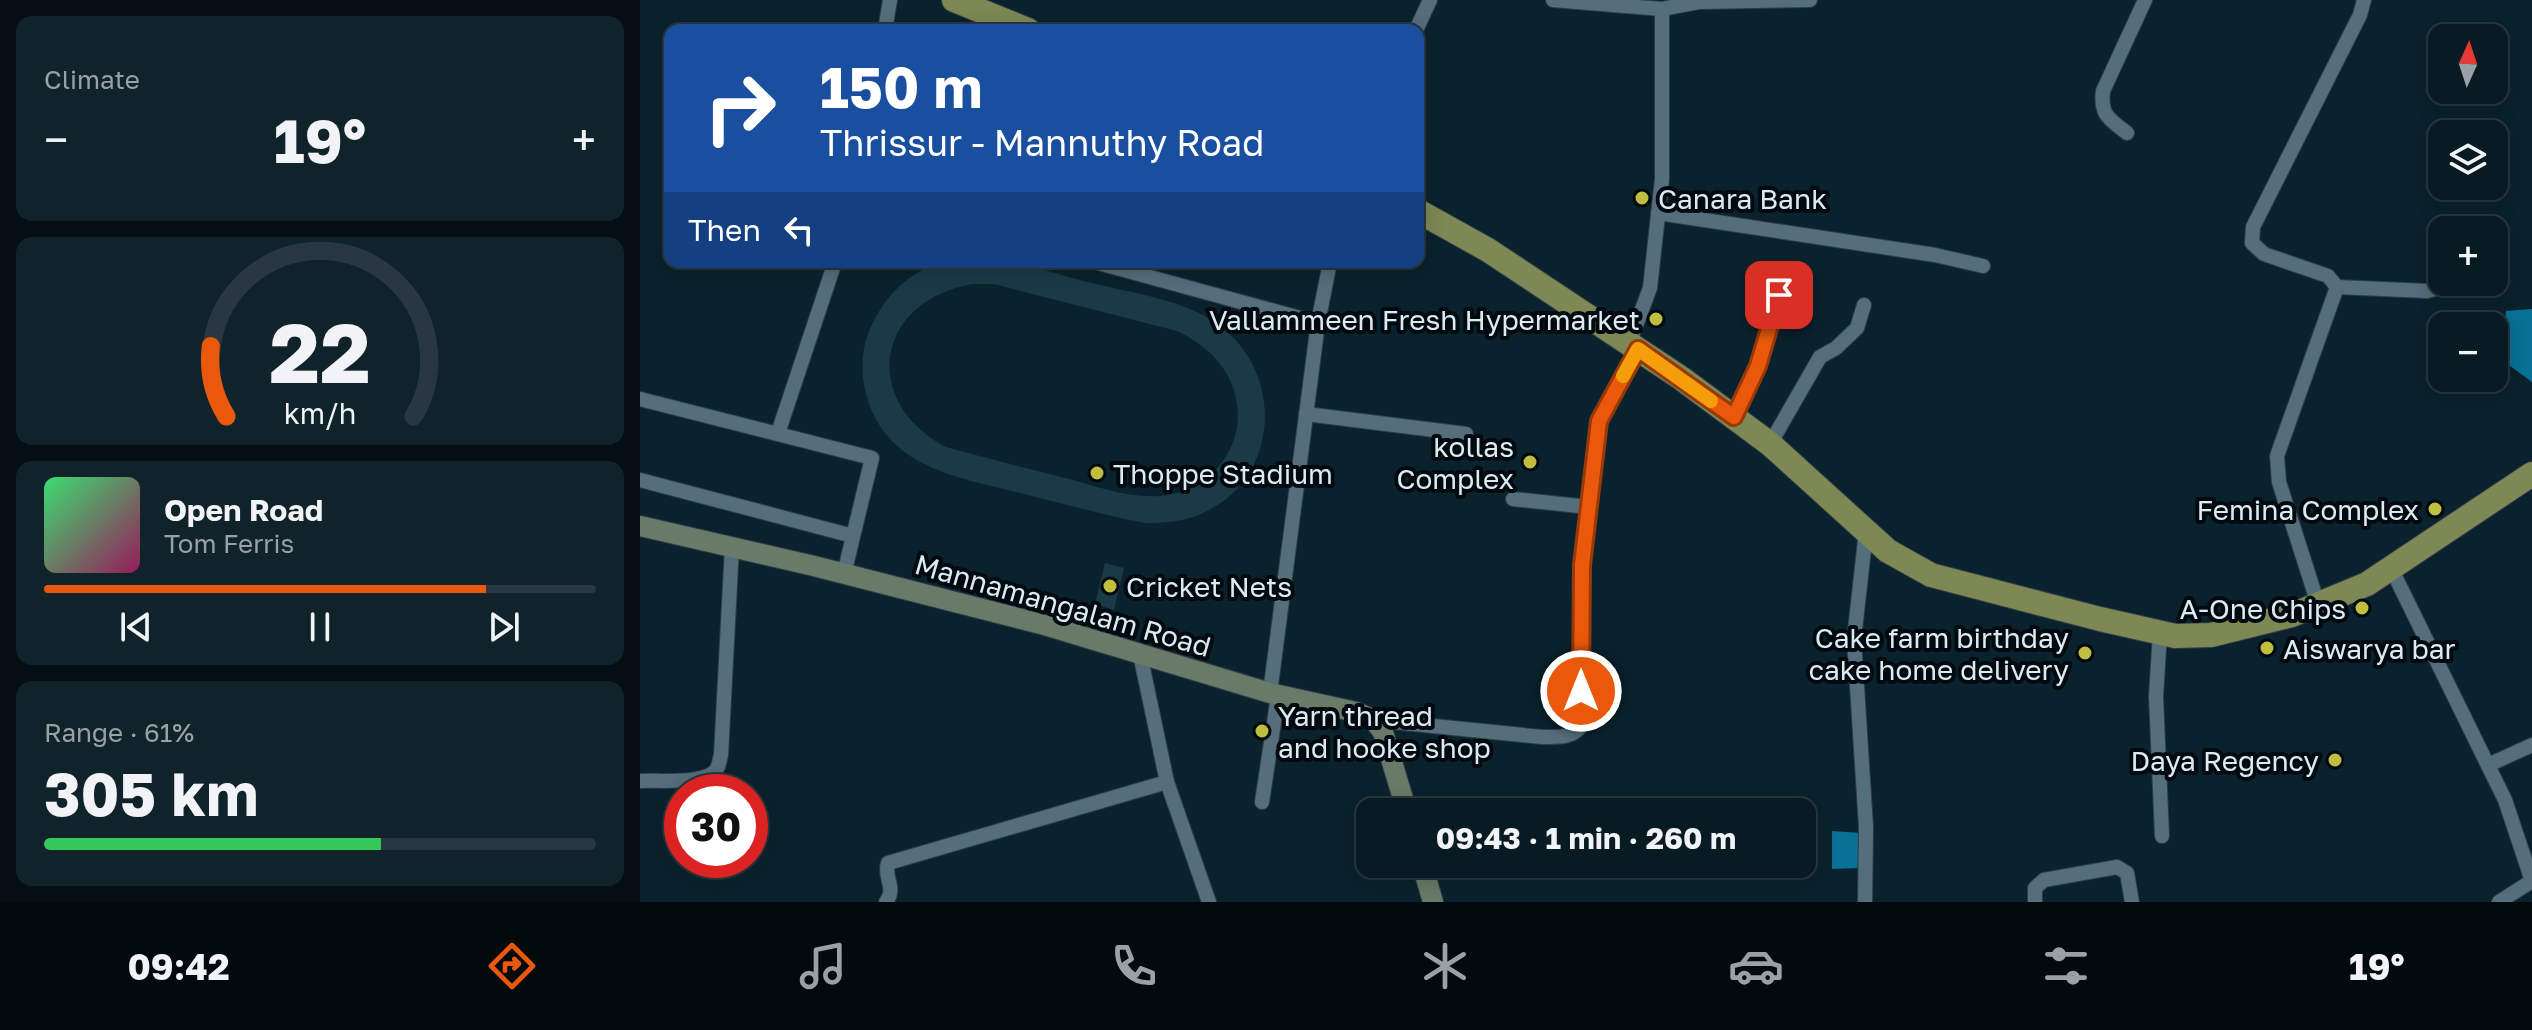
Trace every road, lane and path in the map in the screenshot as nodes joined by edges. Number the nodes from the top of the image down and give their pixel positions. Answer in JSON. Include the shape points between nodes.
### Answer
{"nodes":[{"id":1,"x":890,"y":0,"type":"edge"},
{"id":2,"x":954,"y":0,"type":"edge"},
{"id":3,"x":1430,"y":0,"type":"edge"},
{"id":4,"x":1553,"y":0,"type":"edge"},
{"id":5,"x":1810,"y":0,"type":"edge"},
{"id":6,"x":2145,"y":0,"type":"edge"},
{"id":7,"x":2364,"y":0,"type":"edge"},
{"id":8,"x":1699,"y":1,"type":"edge"},
{"id":9,"x":1662,"y":9,"type":"junction"},
{"id":10,"x":886,"y":24,"type":"edge"},
{"id":11,"x":1013,"y":24,"type":"edge"},
{"id":12,"x":1419,"y":24,"type":"edge"},
{"id":13,"x":2127,"y":133,"type":"dead end"},
{"id":14,"x":1658,"y":213,"type":"junction"},
{"id":15,"x":1424,"y":214,"type":"edge"},
{"id":16,"x":1983,"y":266,"type":"dead end"},
{"id":17,"x":833,"y":268,"type":"edge"},
{"id":18,"x":1117,"y":268,"type":"edge"},
{"id":19,"x":1329,"y":268,"type":"edge"},
{"id":20,"x":2337,"y":287,"type":"junction"},
{"id":21,"x":2428,"y":291,"type":"edge"},
{"id":22,"x":1779,"y":295,"type":"dead end"},
{"id":23,"x":1864,"y":305,"type":"dead end"},
{"id":24,"x":1318,"y":323,"type":"junction"},
{"id":25,"x":1634,"y":346,"type":"junction"},
{"id":26,"x":640,"y":399,"type":"edge"},
{"id":27,"x":1306,"y":414,"type":"junction"},
{"id":28,"x":1734,"y":417,"type":"junction"},
{"id":29,"x":778,"y":433,"type":"junction"},
{"id":30,"x":1466,"y":434,"type":"dead end"},
{"id":31,"x":1770,"y":444,"type":"junction"},
{"id":32,"x":2532,"y":474,"type":"edge"},
{"id":33,"x":640,"y":480,"type":"edge"},
{"id":34,"x":1513,"y":499,"type":"dead end"},
{"id":35,"x":1589,"y":507,"type":"junction"},
{"id":36,"x":640,"y":526,"type":"edge"},
{"id":37,"x":1866,"y":531,"type":"junction"},
{"id":38,"x":853,"y":536,"type":"junction"},
{"id":39,"x":732,"y":547,"type":"junction"},
{"id":40,"x":2391,"y":568,"type":"junction"},
{"id":41,"x":844,"y":574,"type":"junction"},
{"id":42,"x":2318,"y":604,"type":"junction"},
{"id":43,"x":2160,"y":633,"type":"junction"},
{"id":44,"x":1140,"y":654,"type":"junction"},
{"id":45,"x":1274,"y":694,"type":"junction"},
{"id":46,"x":1374,"y":720,"type":"junction"},
{"id":47,"x":2532,"y":745,"type":"edge"},
{"id":48,"x":2488,"y":765,"type":"junction"},
{"id":49,"x":640,"y":781,"type":"edge"},
{"id":50,"x":1167,"y":782,"type":"junction"},
{"id":51,"x":1403,"y":798,"type":"edge"},
{"id":52,"x":1262,"y":802,"type":"dead end"},
{"id":53,"x":2162,"y":836,"type":"dead end"},
{"id":54,"x":1426,"y":878,"type":"edge"},
{"id":55,"x":2532,"y":881,"type":"edge"},
{"id":56,"x":886,"y":902,"type":"edge"},
{"id":57,"x":1209,"y":902,"type":"edge"},
{"id":58,"x":1433,"y":902,"type":"edge"},
{"id":59,"x":1865,"y":902,"type":"edge"},
{"id":60,"x":2035,"y":902,"type":"edge"},
{"id":61,"x":2132,"y":902,"type":"edge"},
{"id":62,"x":2499,"y":902,"type":"edge"}],
"edges":[{"from":1,"to":10,"type":"street"},
{"from":2,"to":11,"type":"main road"},
{"from":3,"to":12,"type":"street"},
{"from":4,"to":9,"type":"street"},
{"from":5,"to":8,"type":"street"},
{"from":6,"to":13,"type":"street","via":[[2103,91],[2101,106],[2108,119]]},
{"from":7,"to":20,"type":"street","via":[[2253,227],[2252,243],[2264,254],[2328,276]]},
{"from":8,"to":9,"type":"street"},
{"from":9,"to":14,"type":"street"},
{"from":14,"to":16,"type":"street"},
{"from":14,"to":25,"type":"street","via":[[1650,288]]},
{"from":15,"to":25,"type":"main road"},
{"from":17,"to":29,"type":"street"},
{"from":18,"to":24,"type":"street"},
{"from":19,"to":24,"type":"street"},
{"from":20,"to":21,"type":"street"},
{"from":20,"to":42,"type":"street","via":[[2277,456],[2279,482]]},
{"from":22,"to":28,"type":"street","via":[[1758,366]]},
{"from":23,"to":31,"type":"street","via":[[1857,328],[1820,357]]},
{"from":24,"to":27,"type":"street"},
{"from":25,"to":28,"type":"main road"},
{"from":25,"to":35,"type":"street","via":[[1599,421]]},
{"from":26,"to":29,"type":"street"},
{"from":27,"to":30,"type":"street"},
{"from":27,"to":45,"type":"street"},
{"from":28,"to":31,"type":"main road"},
{"from":29,"to":38,"type":"street","via":[[872,458]]},
{"from":31,"to":37,"type":"main road"},
{"from":32,"to":40,"type":"main road"},
{"from":33,"to":38,"type":"street"},
{"from":34,"to":35,"type":"street"},
{"from":35,"to":46,"type":"street","via":[[1582,565],[1583,724],[1577,733],[1542,737]]},
{"from":36,"to":39,"type":"main road","name":"Mannamangalam Road"},
{"from":37,"to":43,"type":"main road","via":[[1888,551],[1931,575]]},
{"from":37,"to":59,"type":"street","via":[[1854,639],[1866,827]]},
{"from":38,"to":41,"type":"street"},
{"from":39,"to":41,"type":"main road","name":"Mannamangalam Road"},
{"from":39,"to":49,"type":"street","via":[[718,768],[699,779]]},
{"from":40,"to":42,"type":"main road"},
{"from":40,"to":48,"type":"street"},
{"from":41,"to":44,"type":"main road","name":"Mannamangalam Road"},
{"from":42,"to":43,"type":"main road","via":[[2211,635]]},
{"from":43,"to":53,"type":"street","via":[[2156,696]]},
{"from":44,"to":45,"type":"main road","name":"Mannamangalam Road"},
{"from":44,"to":50,"type":"street"},
{"from":45,"to":46,"type":"main road","name":"Mannamangalam Road"},
{"from":45,"to":52,"type":"street"},
{"from":46,"to":51,"type":"main road","via":[[1383,732]]},
{"from":47,"to":48,"type":"street"},
{"from":48,"to":55,"type":"street"},
{"from":50,"to":56,"type":"street","via":[[888,863],[892,888]]},
{"from":50,"to":57,"type":"street"},
{"from":54,"to":58,"type":"main road"},
{"from":55,"to":62,"type":"street"},
{"from":60,"to":61,"type":"street","via":[[2035,888],[2044,880],[2117,867],[2127,873]]}]}
